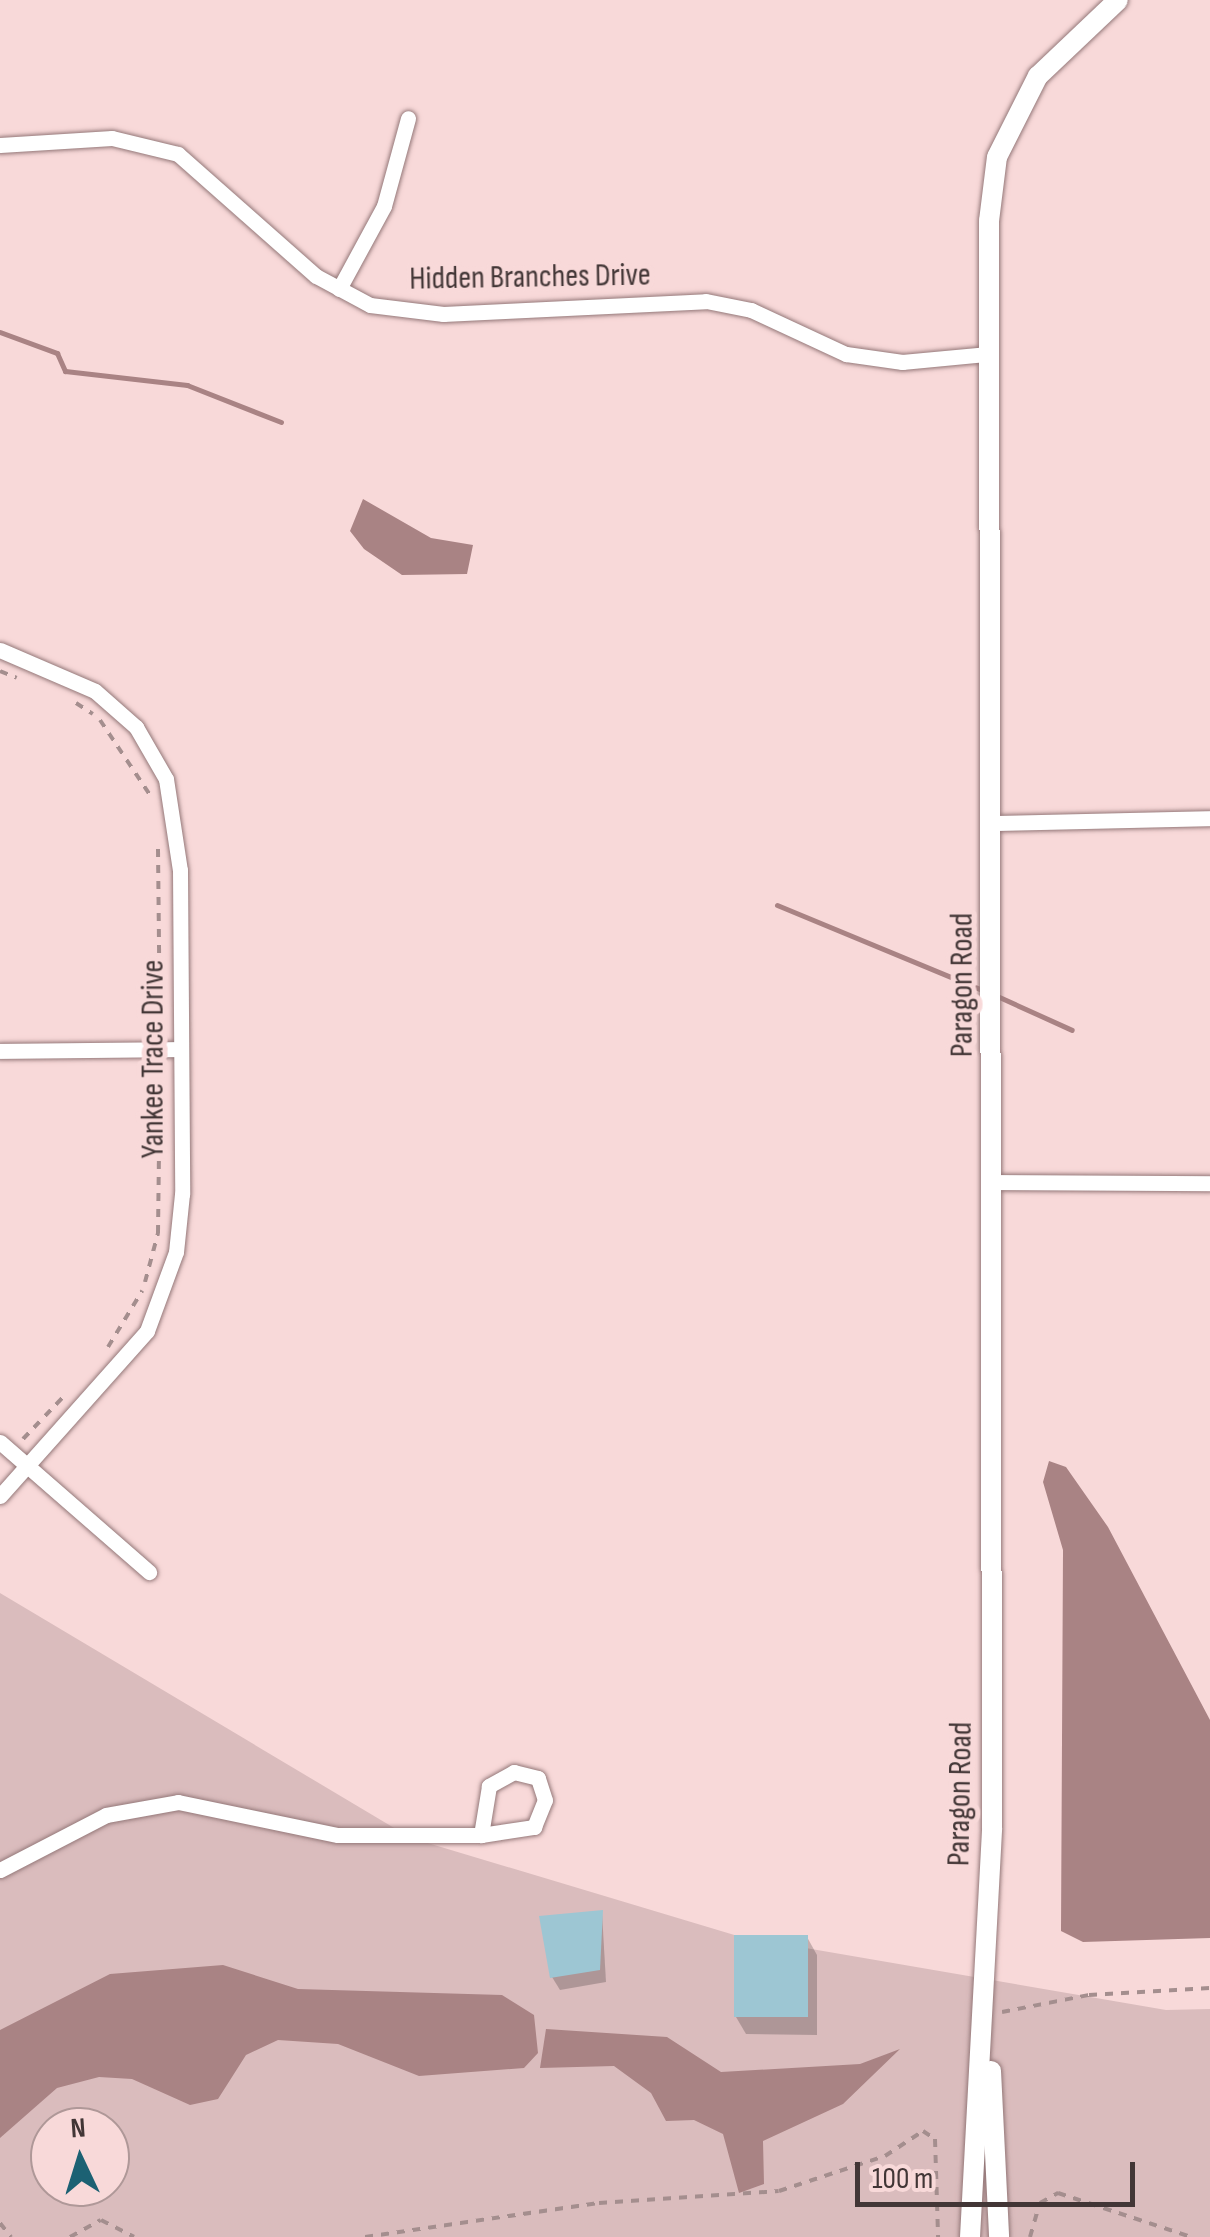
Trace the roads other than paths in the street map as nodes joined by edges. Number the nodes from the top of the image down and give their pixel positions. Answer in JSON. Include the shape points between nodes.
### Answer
{"nodes":[{"id":1,"x":1118,"y":0,"type":"edge"},
{"id":2,"x":408,"y":118,"type":"dead end"},
{"id":3,"x":0,"y":145,"type":"edge"},
{"id":4,"x":340,"y":289,"type":"junction"},
{"id":5,"x":986,"y":354,"type":"junction"},
{"id":6,"x":0,"y":650,"type":"edge"},
{"id":7,"x":1210,"y":818,"type":"edge"},
{"id":8,"x":994,"y":823,"type":"junction"},
{"id":9,"x":180,"y":1049,"type":"junction"},
{"id":10,"x":0,"y":1051,"type":"edge"},
{"id":11,"x":993,"y":1182,"type":"junction"},
{"id":12,"x":1210,"y":1183,"type":"edge"},
{"id":13,"x":0,"y":1442,"type":"edge"},
{"id":14,"x":28,"y":1466,"type":"junction"},
{"id":15,"x":0,"y":1496,"type":"edge"},
{"id":16,"x":149,"y":1572,"type":"dead end"},
{"id":17,"x":481,"y":1836,"type":"junction"},
{"id":18,"x":0,"y":1870,"type":"edge"},
{"id":19,"x":987,"y":2014,"type":"junction"},
{"id":20,"x":970,"y":2237,"type":"edge"},
{"id":21,"x":998,"y":2237,"type":"edge"}],
"edges":[{"from":1,"to":5,"type":"street","name":"Paragon Road","via":[[1038,76],[997,157]]},
{"from":2,"to":4,"type":"street","via":[[384,206]]},
{"from":3,"to":4,"type":"street","name":"Hidden Branches Drive","via":[[112,138],[178,154]]},
{"from":4,"to":5,"type":"street","name":"Hidden Branches Drive","via":[[370,305],[443,314],[706,301],[751,310],[846,354],[902,362]]},
{"from":5,"to":8,"type":"street","name":"Paragon Road"},
{"from":6,"to":9,"type":"street","name":"Yankee Trace Drive","via":[[95,691],[136,727],[166,779],[180,870]]},
{"from":7,"to":8,"type":"street"},
{"from":8,"to":11,"type":"street","name":"Paragon Road"},
{"from":9,"to":10,"type":"street"},
{"from":9,"to":14,"type":"street","name":"Yankee Trace Drive","via":[[180,1229],[158,1309],[133,1352]]},
{"from":11,"to":12,"type":"street"},
{"from":11,"to":19,"type":"street","name":"Paragon Road"},
{"from":13,"to":14,"type":"street"},
{"from":14,"to":15,"type":"street","name":"Yankee Trace Drive"},
{"from":14,"to":16,"type":"street"},
{"from":17,"to":17,"type":"street","via":[[534,1827],[545,1800],[538,1778],[514,1772],[489,1786]]},
{"from":17,"to":18,"type":"street","via":[[338,1835],[178,1802],[106,1815]]},
{"from":19,"to":20,"type":"street","name":"Paragon Road"},
{"from":19,"to":21,"type":"street","name":"Paragon Road"}]}
